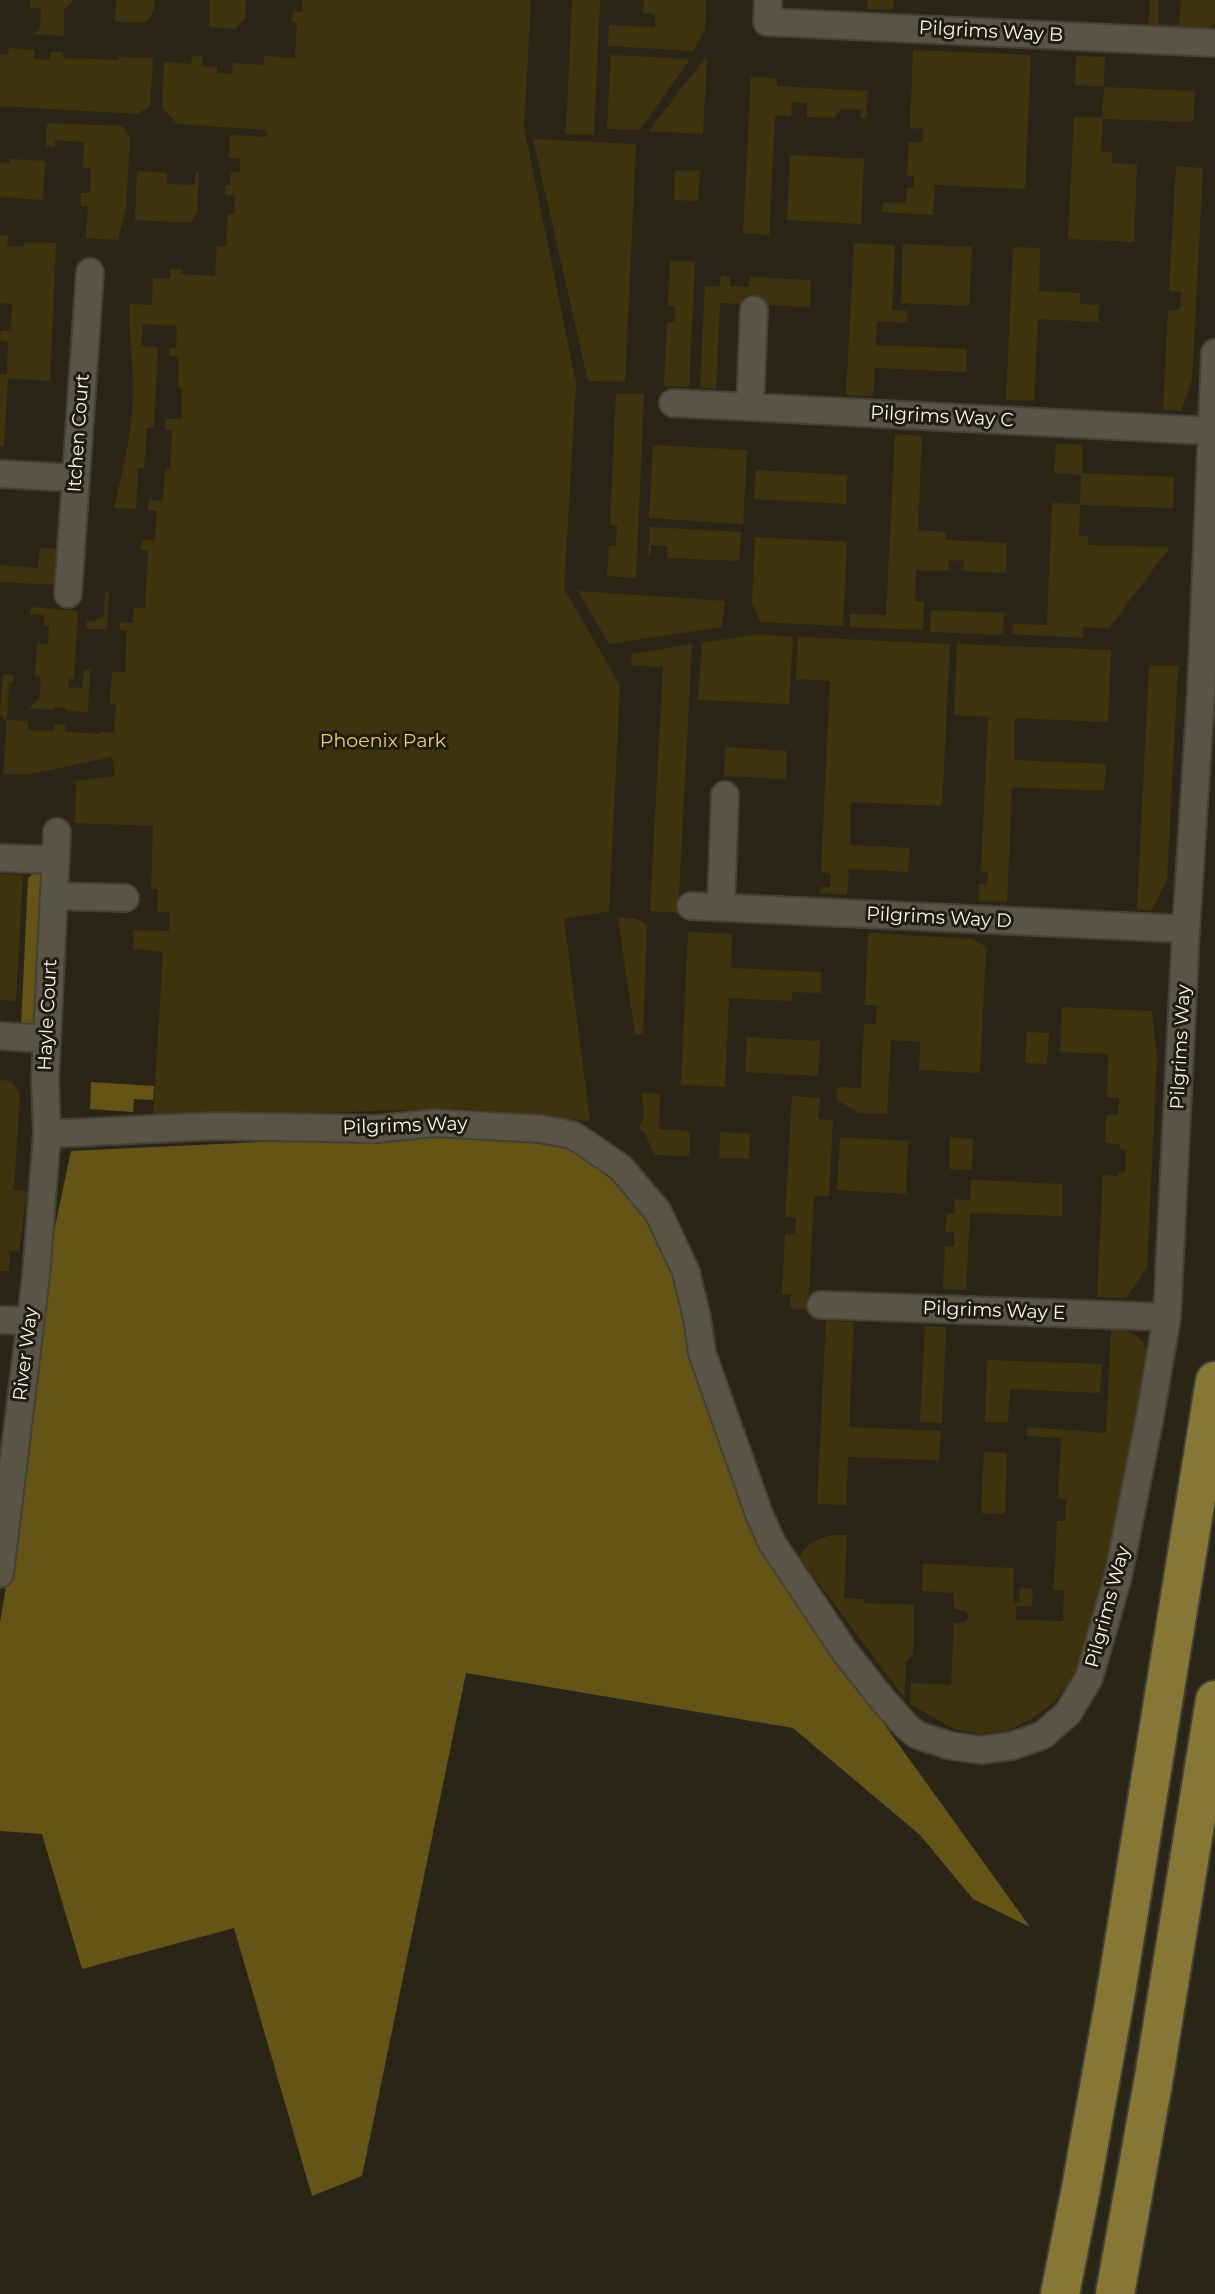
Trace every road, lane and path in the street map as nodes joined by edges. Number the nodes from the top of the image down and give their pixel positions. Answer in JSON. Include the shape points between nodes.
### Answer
{"nodes":[{"id":1,"x":768,"y":11,"type":"edge"},
{"id":2,"x":1215,"y":43,"type":"edge"},
{"id":3,"x":90,"y":272,"type":"dead end"},
{"id":4,"x":754,"y":310,"type":"dead end"},
{"id":5,"x":1215,"y":353,"type":"edge"},
{"id":6,"x":673,"y":403,"type":"dead end"},
{"id":7,"x":750,"y":407,"type":"junction"},
{"id":8,"x":1210,"y":431,"type":"junction"},
{"id":9,"x":0,"y":474,"type":"edge"},
{"id":10,"x":76,"y":478,"type":"junction"},
{"id":11,"x":68,"y":594,"type":"dead end"},
{"id":12,"x":725,"y":794,"type":"dead end"},
{"id":13,"x":57,"y":832,"type":"dead end"},
{"id":14,"x":2,"y":858,"type":"dead end"},
{"id":15,"x":56,"y":860,"type":"junction"},
{"id":16,"x":54,"y":896,"type":"junction"},
{"id":17,"x":125,"y":898,"type":"dead end"},
{"id":18,"x":691,"y":906,"type":"dead end"},
{"id":19,"x":721,"y":907,"type":"junction"},
{"id":20,"x":1186,"y":929,"type":"junction"},
{"id":21,"x":0,"y":1037,"type":"edge"},
{"id":22,"x":47,"y":1039,"type":"junction"},
{"id":23,"x":47,"y":1134,"type":"junction"},
{"id":24,"x":821,"y":1305,"type":"dead end"},
{"id":25,"x":1167,"y":1317,"type":"junction"},
{"id":26,"x":0,"y":1320,"type":"edge"},
{"id":27,"x":30,"y":1321,"type":"junction"},
{"id":28,"x":1215,"y":1381,"type":"edge"},
{"id":29,"x":0,"y":1574,"type":"edge"},
{"id":30,"x":1215,"y":1700,"type":"edge"},
{"id":31,"x":1060,"y":2294,"type":"edge"},
{"id":32,"x":1115,"y":2294,"type":"edge"}],
"edges":[{"from":1,"to":2,"type":"street","name":"Pilgrims Way B"},
{"from":3,"to":10,"type":"street","name":"Itchen Court"},
{"from":4,"to":7,"type":"street"},
{"from":5,"to":8,"type":"street","name":"Pilgrims Way"},
{"from":6,"to":7,"type":"street","name":"Pilgrims Way C"},
{"from":7,"to":8,"type":"street","name":"Pilgrims Way C"},
{"from":8,"to":20,"type":"street","name":"Pilgrims Way","via":[[1206,597]]},
{"from":9,"to":10,"type":"street"},
{"from":10,"to":11,"type":"street","name":"Itchen Court"},
{"from":12,"to":19,"type":"street"},
{"from":13,"to":15,"type":"street","name":"Hayle Court"},
{"from":14,"to":15,"type":"street"},
{"from":15,"to":16,"type":"street","name":"Hayle Court"},
{"from":16,"to":17,"type":"street"},
{"from":16,"to":22,"type":"street","name":"Hayle Court"},
{"from":18,"to":19,"type":"street","name":"Pilgrims Way D"},
{"from":19,"to":20,"type":"street","name":"Pilgrims Way D"},
{"from":20,"to":25,"type":"street","name":"Pilgrims Way"},
{"from":21,"to":22,"type":"street"},
{"from":22,"to":23,"type":"street","name":"Hayle Court"},
{"from":23,"to":25,"type":"street","name":"Pilgrims Way","via":[[216,1126],[377,1129],[487,1124],[572,1135],[605,1156],[658,1212],[686,1272],[702,1353],[772,1543],[845,1652],[906,1727],[951,1746],[981,1750],[1043,1735],[1068,1713],[1089,1678],[1118,1577]]},
{"from":23,"to":27,"type":"street","name":"River Way"},
{"from":24,"to":25,"type":"street","name":"Pilgrims Way E"},
{"from":26,"to":27,"type":"street"},
{"from":27,"to":29,"type":"street","name":"River Way"},
{"from":28,"to":31,"type":"main road","via":[[1115,1998]]},
{"from":30,"to":32,"type":"main road"}]}
